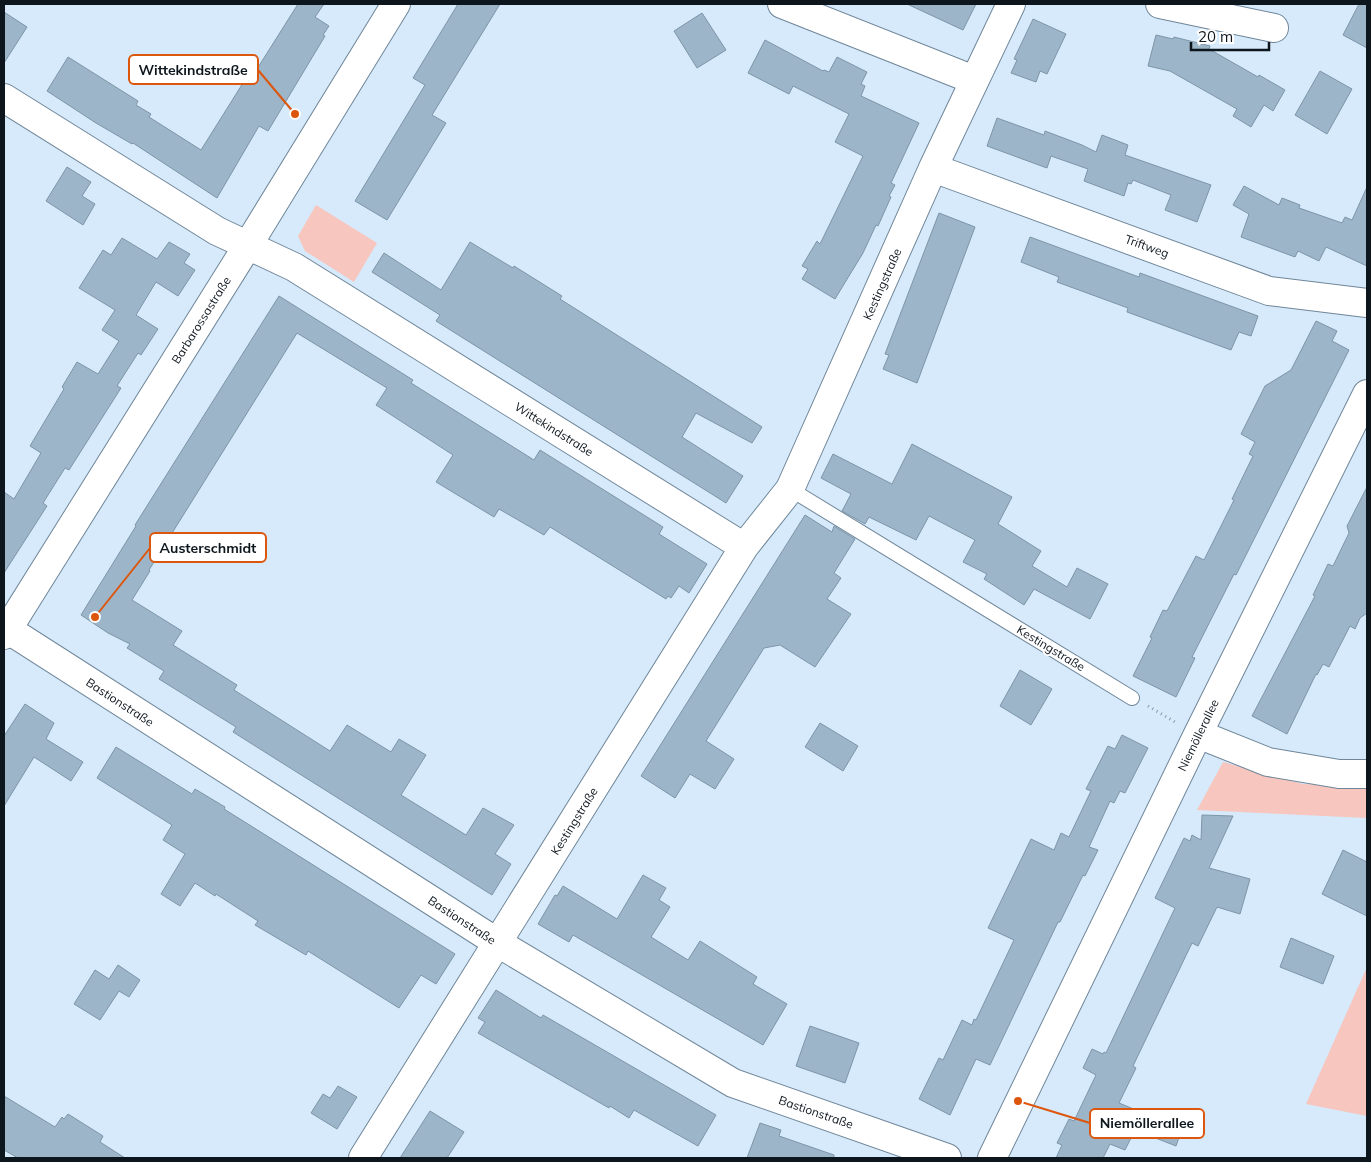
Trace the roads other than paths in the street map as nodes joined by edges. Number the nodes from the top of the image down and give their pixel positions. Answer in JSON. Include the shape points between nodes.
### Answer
{"nodes":[{"id":1,"x":396,"y":4,"type":"edge"},
{"id":2,"x":782,"y":4,"type":"edge"},
{"id":3,"x":1011,"y":4,"type":"edge"},
{"id":4,"x":1160,"y":4,"type":"edge"},
{"id":5,"x":1274,"y":28,"type":"dead end"},
{"id":6,"x":974,"y":80,"type":"junction"},
{"id":7,"x":4,"y":98,"type":"edge"},
{"id":8,"x":933,"y":168,"type":"junction"},
{"id":9,"x":248,"y":245,"type":"junction"},
{"id":10,"x":1367,"y":302,"type":"edge"},
{"id":11,"x":1367,"y":394,"type":"edge"},
{"id":12,"x":790,"y":489,"type":"junction"},
{"id":13,"x":744,"y":547,"type":"junction"},
{"id":14,"x":5,"y":631,"type":"edge"},
{"id":15,"x":1132,"y":698,"type":"road end"},
{"id":16,"x":1198,"y":734,"type":"junction"},
{"id":17,"x":1367,"y":774,"type":"edge"},
{"id":18,"x":498,"y":943,"type":"junction"},
{"id":19,"x":363,"y":1158,"type":"edge"},
{"id":20,"x":947,"y":1158,"type":"edge"},
{"id":21,"x":992,"y":1158,"type":"edge"}],
"edges":[{"from":1,"to":9,"type":"street","name":"Barbarossastraße"},
{"from":2,"to":6,"type":"street"},
{"from":3,"to":6,"type":"street","name":"Kestingstraße"},
{"from":4,"to":5,"type":"street"},
{"from":6,"to":8,"type":"street","name":"Kestingstraße"},
{"from":7,"to":9,"type":"street","name":"Wittekindstraße","via":[[217,231]]},
{"from":8,"to":10,"type":"street","name":"Triftweg","via":[[1269,291]]},
{"from":8,"to":12,"type":"street","name":"Kestingstraße"},
{"from":9,"to":13,"type":"street","name":"Wittekindstraße","via":[[294,267]]},
{"from":9,"to":14,"type":"street","name":"Barbarossastraße"},
{"from":11,"to":16,"type":"street","name":"Niemöllerallee"},
{"from":12,"to":13,"type":"street","name":"Kestingstraße"},
{"from":12,"to":15,"type":"lane","name":"Kestingstraße"},
{"from":13,"to":18,"type":"street","name":"Kestingstraße"},
{"from":14,"to":18,"type":"street","name":"Bastionstraße"},
{"from":16,"to":17,"type":"street","via":[[1268,762],[1339,774]]},
{"from":16,"to":21,"type":"street","name":"Niemöllerallee"},
{"from":18,"to":19,"type":"street","name":"Kestingstraße"},
{"from":18,"to":20,"type":"street","name":"Bastionstraße","via":[[733,1083]]}]}
